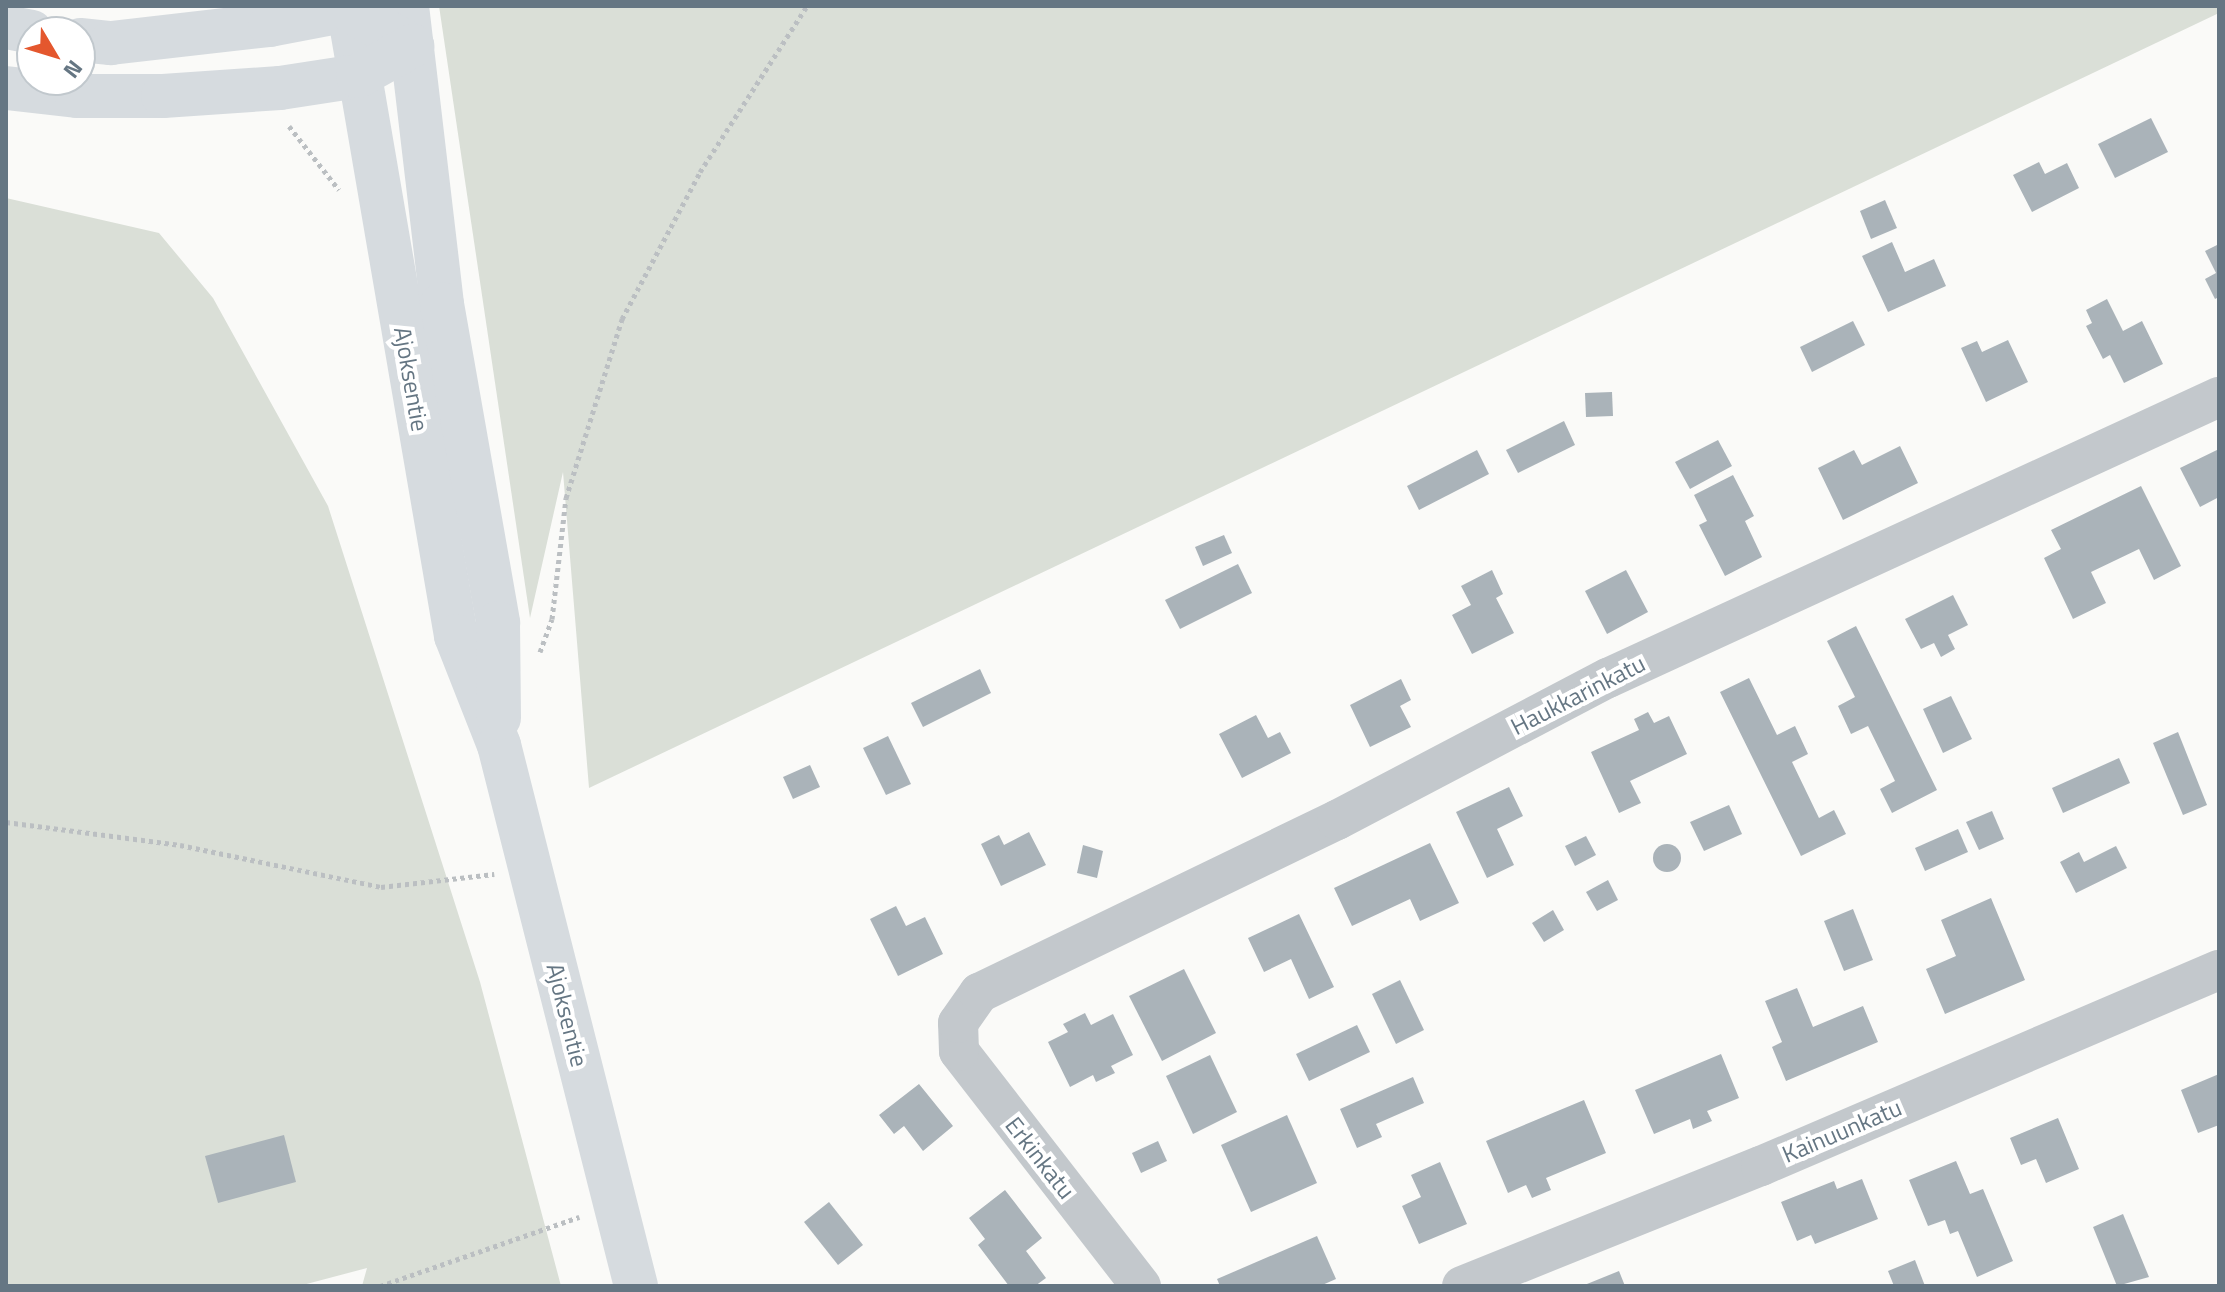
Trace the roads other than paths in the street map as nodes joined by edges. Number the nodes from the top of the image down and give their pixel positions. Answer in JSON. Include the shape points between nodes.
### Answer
{"nodes":[{"id":1,"x":348,"y":8,"type":"edge"},
{"id":2,"x":409,"y":26,"type":"edge"},
{"id":3,"x":96,"y":42,"type":"edge"},
{"id":4,"x":358,"y":76,"type":"junction"},
{"id":5,"x":6,"y":88,"type":"edge"},
{"id":6,"x":2219,"y":397,"type":"edge"},
{"id":7,"x":499,"y":745,"type":"junction"},
{"id":8,"x":2219,"y":970,"type":"edge"},
{"id":9,"x":958,"y":1023,"type":"joint"},
{"id":10,"x":636,"y":1286,"type":"edge"},
{"id":11,"x":1141,"y":1286,"type":"edge"},
{"id":12,"x":1462,"y":1286,"type":"edge"}],
"edges":[{"from":1,"to":2,"type":"main road"},
{"from":1,"to":3,"type":"main road","via":[[270,25]]},
{"from":1,"to":4,"type":"main road","name":"Ajoksentie"},
{"from":2,"to":4,"type":"main road"},
{"from":2,"to":7,"type":"main road","name":"Ajoksentie","via":[[442,304],[498,623]]},
{"from":4,"to":5,"type":"main road","via":[[163,96],[77,96]]},
{"from":4,"to":7,"type":"main road","name":"Ajoksentie","via":[[456,636]]},
{"from":6,"to":9,"type":"street","name":"Haukkarinkatu","via":[[1608,678],[1175,901],[990,986],[969,1003]]},
{"from":7,"to":10,"type":"main road","name":"Ajoksentie"},
{"from":8,"to":12,"type":"street","name":"Kainuunkatu","via":[[1761,1166]]},
{"from":9,"to":11,"type":"street","name":"Erkinkatu","via":[[959,1051],[972,1071]]}]}
